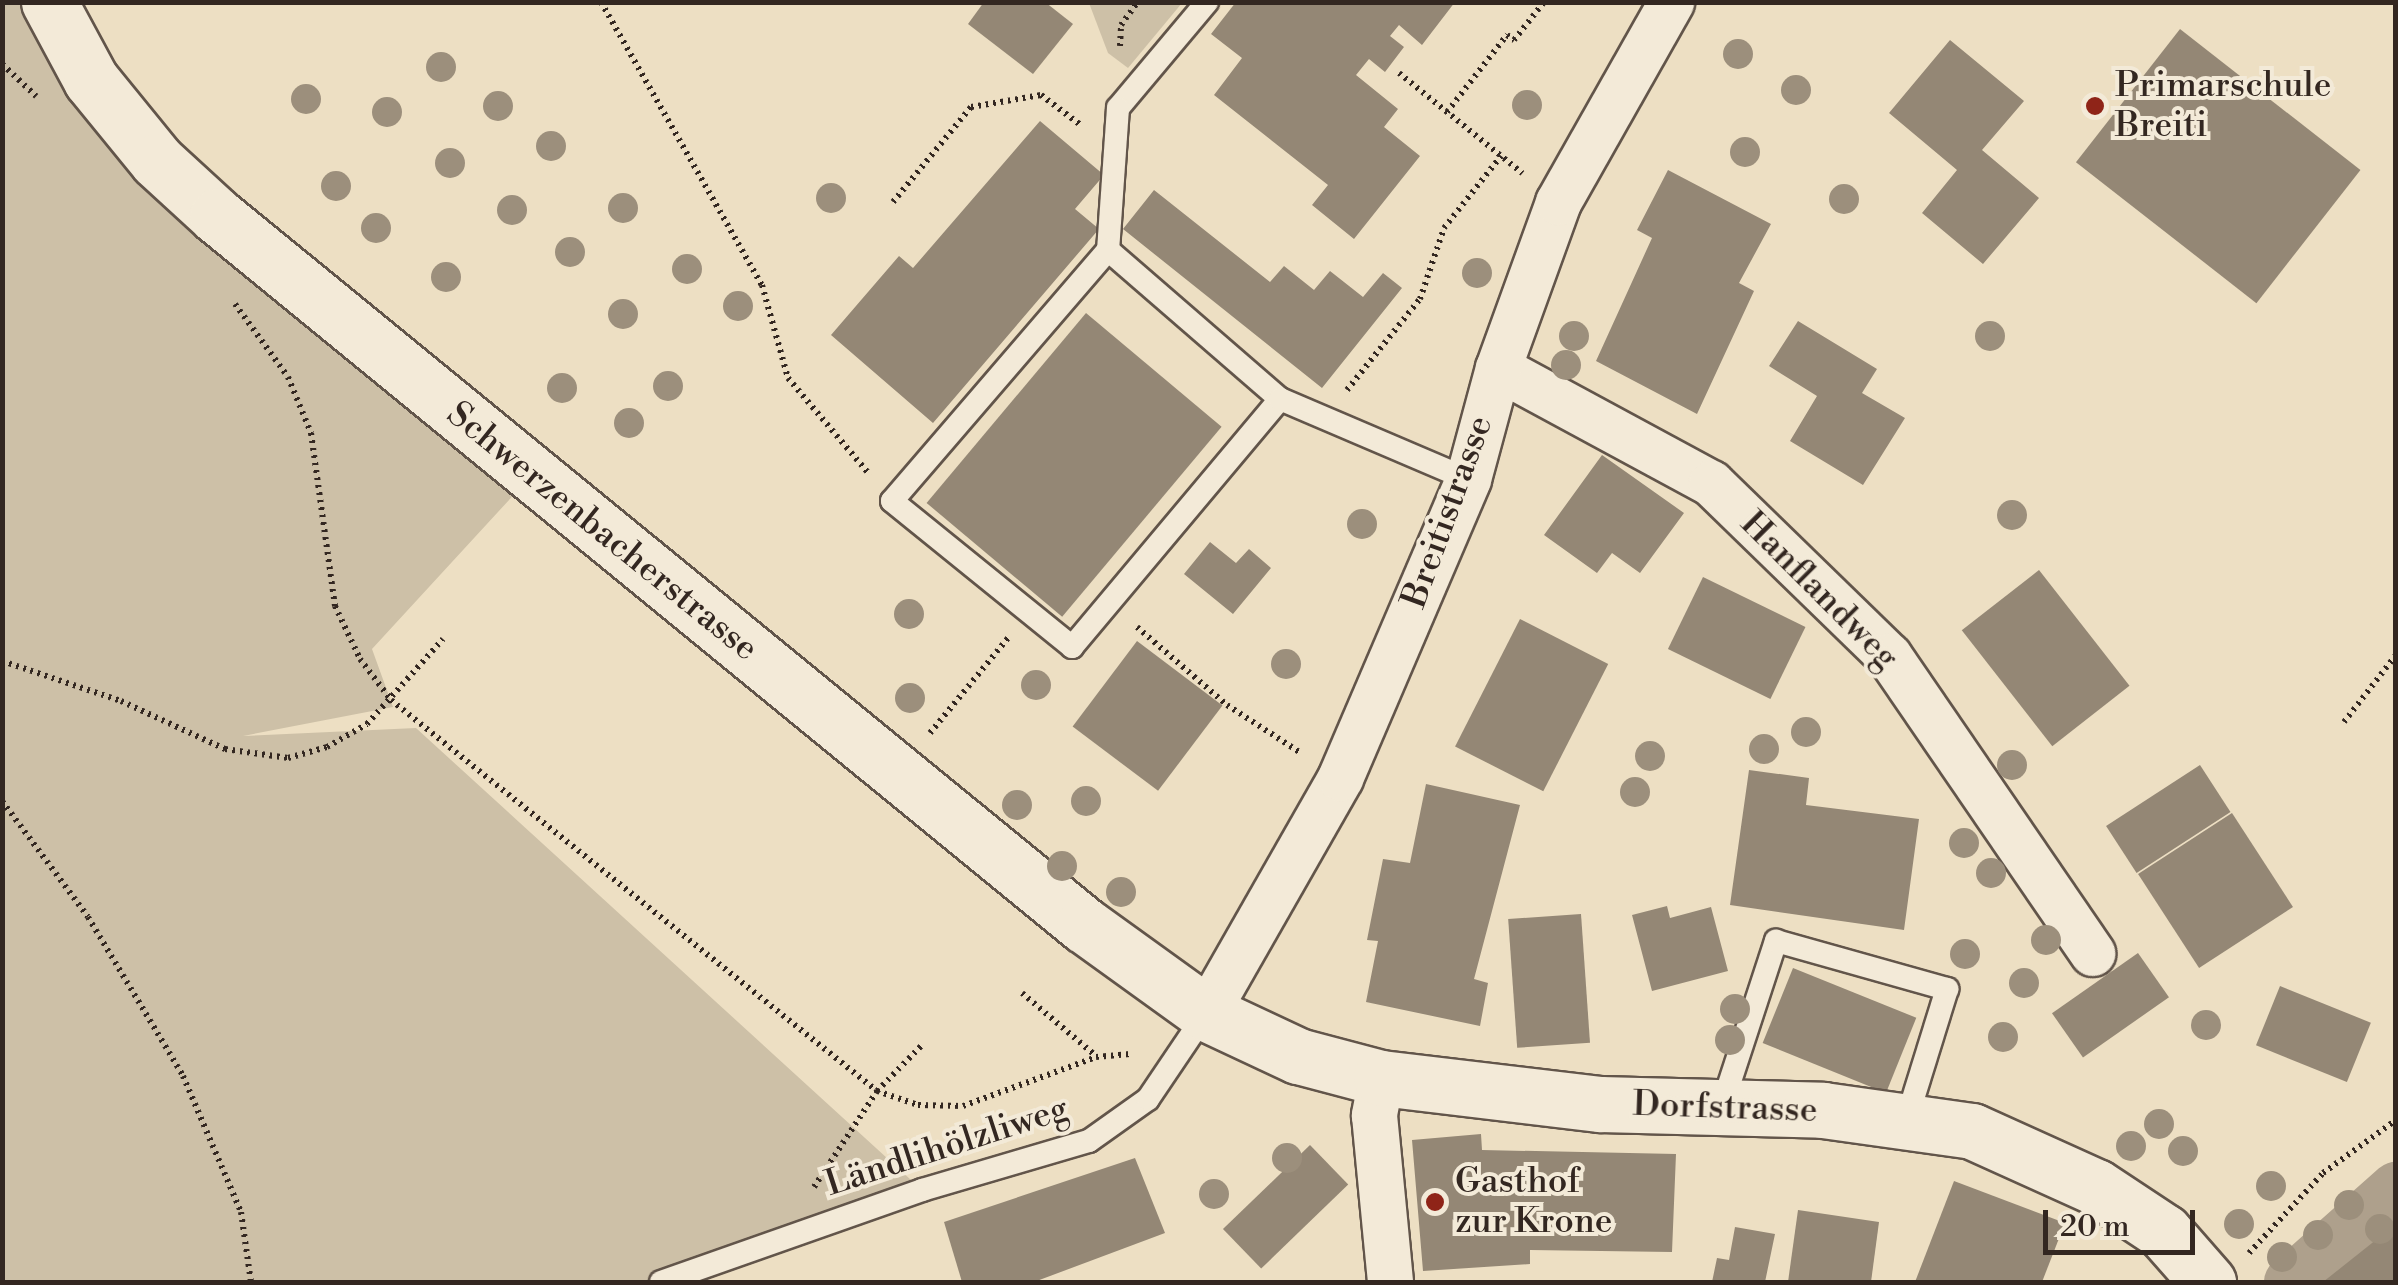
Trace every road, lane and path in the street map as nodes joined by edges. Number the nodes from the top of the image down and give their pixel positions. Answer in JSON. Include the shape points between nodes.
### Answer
{"nodes":[{"id":1,"x":49,"y":2,"type":"edge"},
{"id":2,"x":601,"y":2,"type":"edge"},
{"id":3,"x":1207,"y":2,"type":"edge"},
{"id":4,"x":1544,"y":2,"type":"edge"},
{"id":5,"x":1671,"y":2,"type":"edge"},
{"id":6,"x":1399,"y":73,"type":"dead end"},
{"id":7,"x":1447,"y":112,"type":"junction"},
{"id":8,"x":1115,"y":151,"type":"junction"},
{"id":9,"x":1501,"y":156,"type":"junction"},
{"id":10,"x":893,"y":202,"type":"dead end"},
{"id":11,"x":1558,"y":202,"type":"junction"},
{"id":12,"x":1108,"y":250,"type":"junction"},
{"id":13,"x":1498,"y":368,"type":"junction"},
{"id":14,"x":1280,"y":399,"type":"junction"},
{"id":15,"x":1325,"y":418,"type":"junction"},
{"id":16,"x":1468,"y":480,"type":"junction"},
{"id":17,"x":892,"y":500,"type":"junction"},
{"id":18,"x":1109,"y":603,"type":"junction"},
{"id":19,"x":1029,"y":612,"type":"junction"},
{"id":20,"x":443,"y":639,"type":"dead end"},
{"id":21,"x":2396,"y":655,"type":"edge"},
{"id":22,"x":2,"y":661,"type":"edge"},
{"id":23,"x":2344,"y":722,"type":"dead end"},
{"id":24,"x":897,"y":772,"type":"junction"},
{"id":25,"x":1340,"y":778,"type":"junction"},
{"id":26,"x":2,"y":800,"type":"edge"},
{"id":27,"x":2092,"y":954,"type":"dead end"},
{"id":28,"x":1022,"y":993,"type":"dead end"},
{"id":29,"x":1206,"y":1013,"type":"junction"},
{"id":30,"x":924,"y":1042,"type":"dead end"},
{"id":31,"x":1096,"y":1056,"type":"dead end"},
{"id":32,"x":1381,"y":1078,"type":"junction"},
{"id":33,"x":1722,"y":1106,"type":"junction"},
{"id":34,"x":1907,"y":1118,"type":"junction"},
{"id":35,"x":2396,"y":1120,"type":"edge"},
{"id":36,"x":780,"y":1238,"type":"junction"},
{"id":37,"x":2221,"y":1276,"type":"edge"},
{"id":38,"x":251,"y":1282,"type":"edge"},
{"id":39,"x":662,"y":1282,"type":"edge"},
{"id":40,"x":1390,"y":1282,"type":"edge"}],
"edges":[{"from":1,"to":24,"type":"street","name":"Schwerzenbacherstrasse","via":[[91,80],[156,161]]},
{"from":2,"to":17,"type":"path","via":[[762,286],[788,378]]},
{"from":3,"to":8,"type":"lane","via":[[1118,108]]},
{"from":4,"to":7,"type":"path","via":[[1514,40],[1507,36]]},
{"from":5,"to":11,"type":"street","name":"Breitistrasse"},
{"from":6,"to":7,"type":"path"},
{"from":7,"to":9,"type":"path"},
{"from":8,"to":10,"type":"path","via":[[1041,96],[1012,97],[972,107]]},
{"from":8,"to":12,"type":"lane"},
{"from":9,"to":11,"type":"path"},
{"from":9,"to":15,"type":"path","via":[[1444,228],[1420,300]]},
{"from":11,"to":13,"type":"street","name":"Breitistrasse"},
{"from":12,"to":14,"type":"lane"},
{"from":12,"to":17,"type":"lane"},
{"from":13,"to":16,"type":"street","name":"Breitistrasse"},
{"from":13,"to":27,"type":"street","name":"Hanflandweg","via":[[1711,483],[1888,656]]},
{"from":14,"to":15,"type":"lane"},
{"from":14,"to":18,"type":"lane"},
{"from":15,"to":16,"type":"lane"},
{"from":16,"to":25,"type":"street","name":"Breitistrasse"},
{"from":17,"to":19,"type":"lane"},
{"from":18,"to":19,"type":"lane","via":[[1072,647]]},
{"from":18,"to":25,"type":"path","via":[[1227,705]]},
{"from":19,"to":24,"type":"path"},
{"from":20,"to":22,"type":"path","via":[[391,700],[327,747],[288,758],[246,756],[121,701]]},
{"from":21,"to":23,"type":"path"},
{"from":24,"to":29,"type":"street","name":"Schwerzenbacherstrasse","via":[[1146,974]]},
{"from":25,"to":29,"type":"street","name":"Breitistrasse"},
{"from":26,"to":38,"type":"path","via":[[88,917],[183,1076],[241,1212]]},
{"from":28,"to":31,"type":"path"},
{"from":29,"to":32,"type":"street","name":"Dorfstrasse","via":[[1298,1056]]},
{"from":29,"to":36,"type":"lane","name":"Ländlihölzliweg","via":[[1148,1099],[1089,1141]]},
{"from":30,"to":36,"type":"path","via":[[877,1091]]},
{"from":32,"to":33,"type":"street","name":"Dorfstrasse","via":[[1600,1104]]},
{"from":32,"to":40,"type":"street","via":[[1374,1116]]},
{"from":33,"to":34,"type":"street","name":"Dorfstrasse"},
{"from":33,"to":34,"type":"lane","via":[[1776,941],[1947,989]]},
{"from":34,"to":37,"type":"street","name":"Dorfstrasse","via":[[1972,1131],[2096,1187]]},
{"from":35,"to":37,"type":"path","via":[[2323,1173]]},
{"from":36,"to":39,"type":"lane","name":"Ländlihölzliweg"}]}
